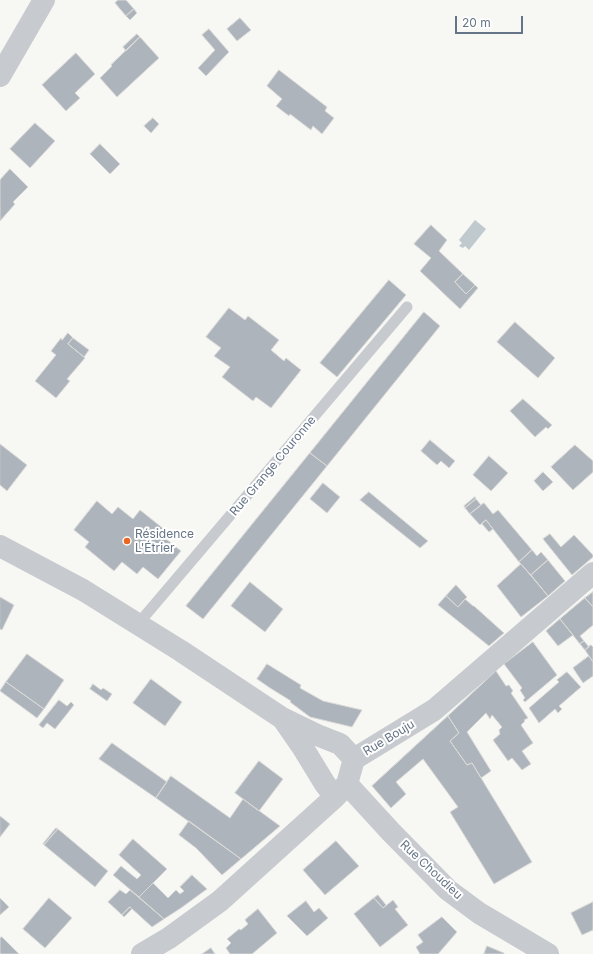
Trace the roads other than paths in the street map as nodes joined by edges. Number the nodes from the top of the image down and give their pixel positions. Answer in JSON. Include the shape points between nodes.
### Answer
{"nodes":[{"id":1,"x":44,"y":0,"type":"edge"},
{"id":2,"x":0,"y":76,"type":"edge"},
{"id":3,"x":407,"y":307,"type":"dead end"},
{"id":4,"x":0,"y":546,"type":"edge"},
{"id":5,"x":593,"y":573,"type":"edge"},
{"id":6,"x":138,"y":624,"type":"junction"},
{"id":7,"x":282,"y":718,"type":"junction"},
{"id":8,"x":354,"y":759,"type":"junction"},
{"id":9,"x":341,"y":790,"type":"junction"},
{"id":10,"x":142,"y":954,"type":"edge"},
{"id":11,"x":548,"y":954,"type":"edge"}],
"edges":[{"from":1,"to":2,"type":"street"},
{"from":3,"to":6,"type":"lane","name":"Rue Grange Couronne"},
{"from":4,"to":6,"type":"street","via":[[83,590]]},
{"from":5,"to":8,"type":"street","name":"Rue Bouju","via":[[434,710]]},
{"from":6,"to":7,"type":"street"},
{"from":7,"to":8,"type":"street","via":[[340,744]]},
{"from":7,"to":9,"type":"street","via":[[325,784]]},
{"from":8,"to":9,"type":"street","name":"Rue Bouju"},
{"from":9,"to":10,"type":"street","via":[[220,901]]},
{"from":9,"to":11,"type":"street","name":"Rue Choudieu","via":[[391,832],[448,890],[479,913]]}]}
